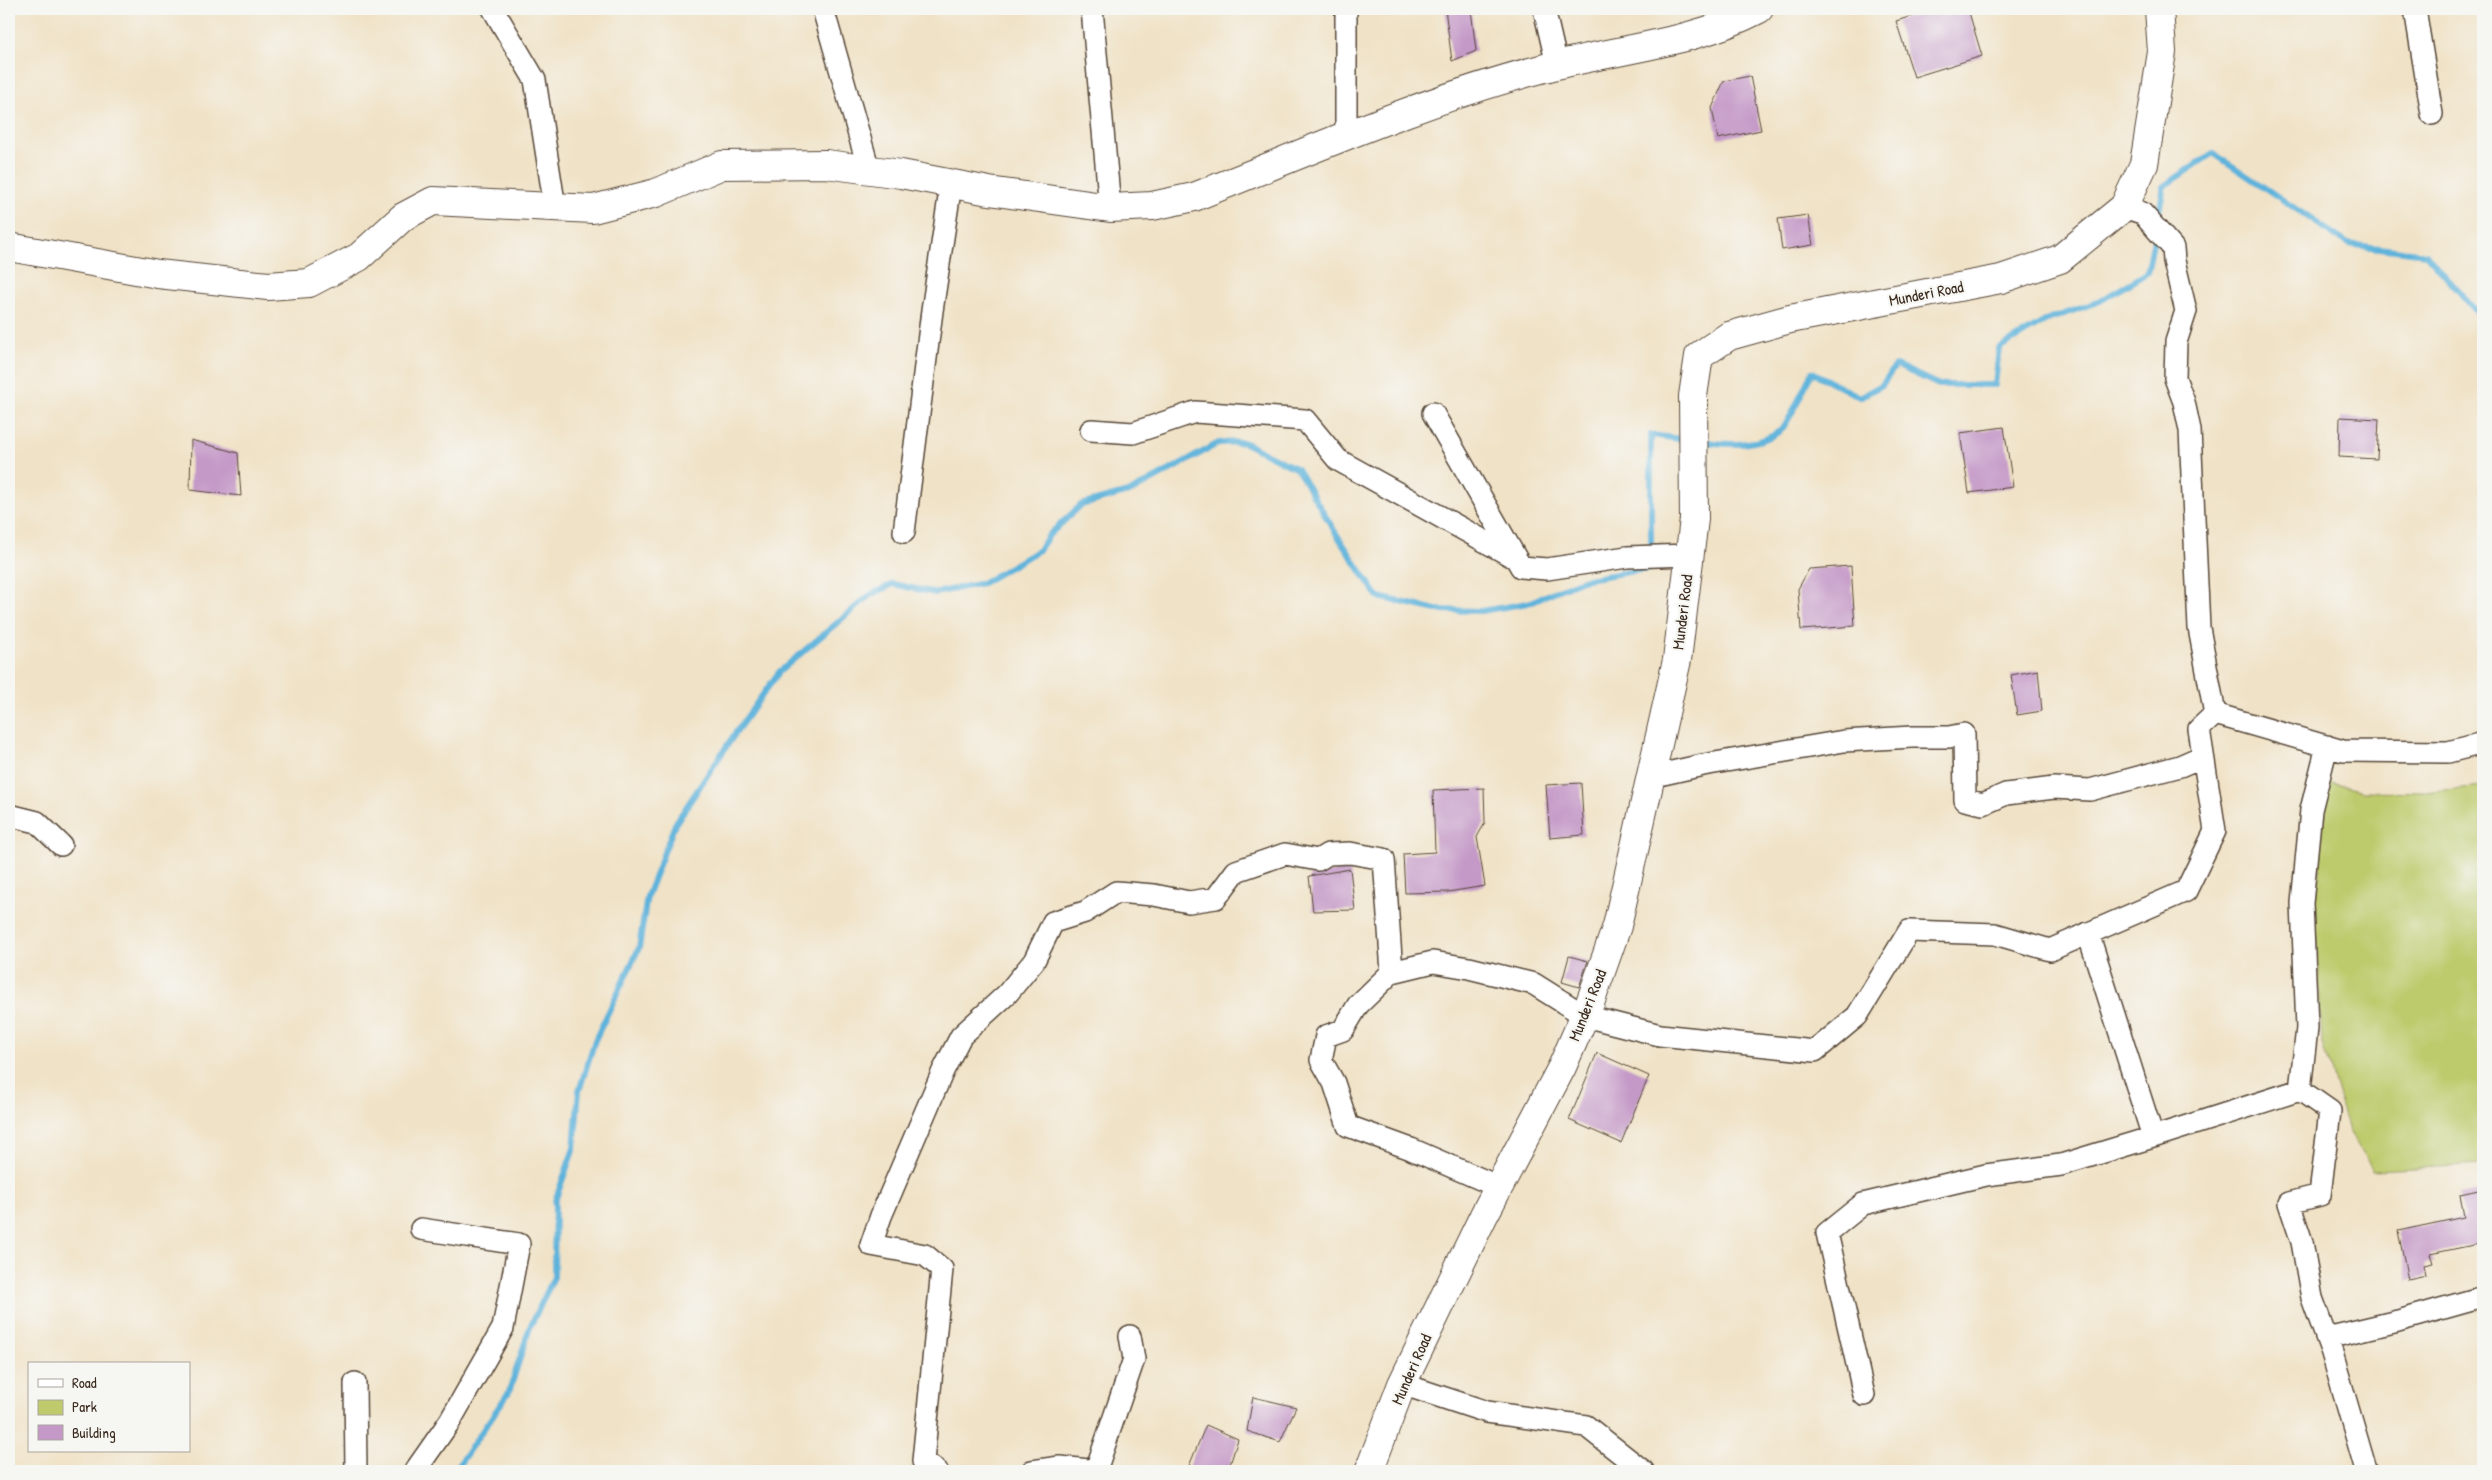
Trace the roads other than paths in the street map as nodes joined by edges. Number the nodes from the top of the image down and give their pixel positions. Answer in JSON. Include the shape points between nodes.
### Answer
{"nodes":[{"id":1,"x":493,"y":9,"type":"edge"},
{"id":2,"x":823,"y":9,"type":"edge"},
{"id":3,"x":1092,"y":9,"type":"edge"},
{"id":4,"x":1346,"y":9,"type":"edge"},
{"id":5,"x":1544,"y":9,"type":"edge"},
{"id":6,"x":1759,"y":9,"type":"edge"},
{"id":7,"x":2160,"y":9,"type":"edge"},
{"id":8,"x":2415,"y":9,"type":"edge"},
{"id":9,"x":1557,"y":65,"type":"junction"},
{"id":10,"x":2432,"y":114,"type":"dead end"},
{"id":11,"x":1346,"y":137,"type":"junction"},
{"id":12,"x":869,"y":170,"type":"junction"},
{"id":13,"x":951,"y":184,"type":"junction"},
{"id":14,"x":2124,"y":207,"type":"junction"},
{"id":15,"x":555,"y":208,"type":"junction"},
{"id":16,"x":1110,"y":208,"type":"junction"},
{"id":17,"x":9,"y":247,"type":"edge"},
{"id":18,"x":1433,"y":412,"type":"dead end"},
{"id":19,"x":1091,"y":430,"type":"dead end"},
{"id":20,"x":904,"y":532,"type":"dead end"},
{"id":21,"x":1677,"y":556,"type":"junction"},
{"id":22,"x":1515,"y":558,"type":"junction"},
{"id":23,"x":2215,"y":714,"type":"junction"},
{"id":24,"x":2483,"y":743,"type":"edge"},
{"id":25,"x":2327,"y":746,"type":"junction"},
{"id":26,"x":2203,"y":756,"type":"junction"},
{"id":27,"x":1650,"y":777,"type":"junction"},
{"id":28,"x":9,"y":815,"type":"edge"},
{"id":29,"x":61,"y":845,"type":"dead end"},
{"id":30,"x":2088,"y":933,"type":"junction"},
{"id":31,"x":1392,"y":972,"type":"junction"},
{"id":32,"x":1585,"y":1016,"type":"junction"},
{"id":33,"x":2300,"y":1090,"type":"junction"},
{"id":34,"x":2153,"y":1137,"type":"junction"},
{"id":35,"x":1499,"y":1187,"type":"junction"},
{"id":36,"x":421,"y":1229,"type":"dead end"},
{"id":37,"x":2483,"y":1297,"type":"edge"},
{"id":38,"x":1130,"y":1336,"type":"dead end"},
{"id":39,"x":2327,"y":1338,"type":"junction"},
{"id":40,"x":355,"y":1383,"type":"dead end"},
{"id":41,"x":1402,"y":1384,"type":"junction"},
{"id":42,"x":1864,"y":1395,"type":"dead end"},
{"id":43,"x":1097,"y":1470,"type":"edge"},
{"id":44,"x":2368,"y":1470,"type":"edge"},
{"id":45,"x":356,"y":1471,"type":"edge"},
{"id":46,"x":416,"y":1471,"type":"edge"},
{"id":47,"x":937,"y":1471,"type":"edge"},
{"id":48,"x":1032,"y":1471,"type":"edge"},
{"id":49,"x":1369,"y":1471,"type":"edge"},
{"id":50,"x":1643,"y":1471,"type":"edge"}],
"edges":[{"from":1,"to":15,"type":"street","via":[[535,80]]},
{"from":2,"to":12,"type":"street"},
{"from":3,"to":16,"type":"street"},
{"from":4,"to":11,"type":"street"},
{"from":5,"to":9,"type":"street"},
{"from":6,"to":9,"type":"main road","via":[[1733,23]]},
{"from":7,"to":14,"type":"main road","name":"Munderi Road","via":[[2162,52],[2144,164]]},
{"from":8,"to":10,"type":"street"},
{"from":9,"to":11,"type":"main road","via":[[1450,97]]},
{"from":11,"to":16,"type":"main road","via":[[1194,196],[1152,206]]},
{"from":12,"to":13,"type":"main road"},
{"from":12,"to":15,"type":"main road","via":[[826,164],[722,165],[656,193],[593,209]]},
{"from":13,"to":16,"type":"main road"},
{"from":13,"to":20,"type":"street"},
{"from":14,"to":21,"type":"main road","name":"Munderi Road","via":[[2060,259],[2001,279],[1790,319],[1729,336],[1699,356],[1693,396],[1694,519]]},
{"from":14,"to":23,"type":"street","via":[[2142,213],[2173,248],[2186,311],[2176,342],[2174,378],[2190,430],[2199,628]]},
{"from":15,"to":17,"type":"main road","via":[[432,201],[403,217],[359,257],[309,283],[268,286],[158,274]]},
{"from":18,"to":22,"type":"street"},
{"from":19,"to":22,"type":"street","via":[[1133,434],[1195,412],[1305,420],[1338,460]]},
{"from":21,"to":22,"type":"street","via":[[1637,556],[1547,570],[1521,567]]},
{"from":21,"to":27,"type":"main road","name":"Munderi Road","via":[[1677,660]]},
{"from":23,"to":25,"type":"street"},
{"from":23,"to":26,"type":"street","via":[[2199,729]]},
{"from":24,"to":25,"type":"street","via":[[2448,752],[2343,751]]},
{"from":25,"to":33,"type":"street","via":[[2311,810],[2302,903],[2307,1028]]},
{"from":26,"to":27,"type":"street","via":[[2180,766],[2090,790],[2054,788],[2006,794],[1982,804],[1965,800],[1964,734],[1949,738],[1844,741]]},
{"from":26,"to":30,"type":"street","via":[[2215,831],[2186,891]]},
{"from":27,"to":32,"type":"main road","name":"Munderi Road","via":[[1617,926]]},
{"from":28,"to":29,"type":"street","via":[[36,822]]},
{"from":30,"to":32,"type":"street","via":[[2050,950],[1995,934],[1910,932],[1857,1016],[1816,1051],[1660,1035]]},
{"from":30,"to":34,"type":"street"},
{"from":31,"to":32,"type":"street","via":[[1433,962],[1469,968],[1534,984]]},
{"from":31,"to":35,"type":"street","via":[[1358,1005],[1343,1030],[1326,1036],[1321,1060],[1334,1083],[1348,1126]]},
{"from":31,"to":47,"type":"street","via":[[1384,859],[1372,856],[1328,854],[1318,860],[1285,854],[1236,871],[1216,898],[1189,902],[1116,892],[1086,912],[1052,922],[1034,961],[1006,994],[961,1036],[942,1071],[871,1245],[925,1255],[942,1269],[923,1461]]},
{"from":32,"to":35,"type":"main road","name":"Munderi Road"},
{"from":33,"to":34,"type":"street"},
{"from":33,"to":39,"type":"street","via":[[2330,1110],[2320,1195],[2289,1203],[2302,1242],[2312,1298]]},
{"from":34,"to":42,"type":"street","via":[[2061,1165],[1986,1175],[1863,1204],[1827,1232]]},
{"from":35,"to":41,"type":"main road","name":"Munderi Road"},
{"from":36,"to":46,"type":"street","via":[[519,1244],[503,1328],[450,1421]]},
{"from":37,"to":39,"type":"street"},
{"from":38,"to":43,"type":"street","via":[[1134,1359]]},
{"from":39,"to":44,"type":"street"},
{"from":40,"to":45,"type":"street"},
{"from":41,"to":49,"type":"main road","name":"Munderi Road"},
{"from":41,"to":50,"type":"street","via":[[1487,1412],[1586,1426]]},
{"from":43,"to":48,"type":"street","via":[[1060,1467]]}]}
